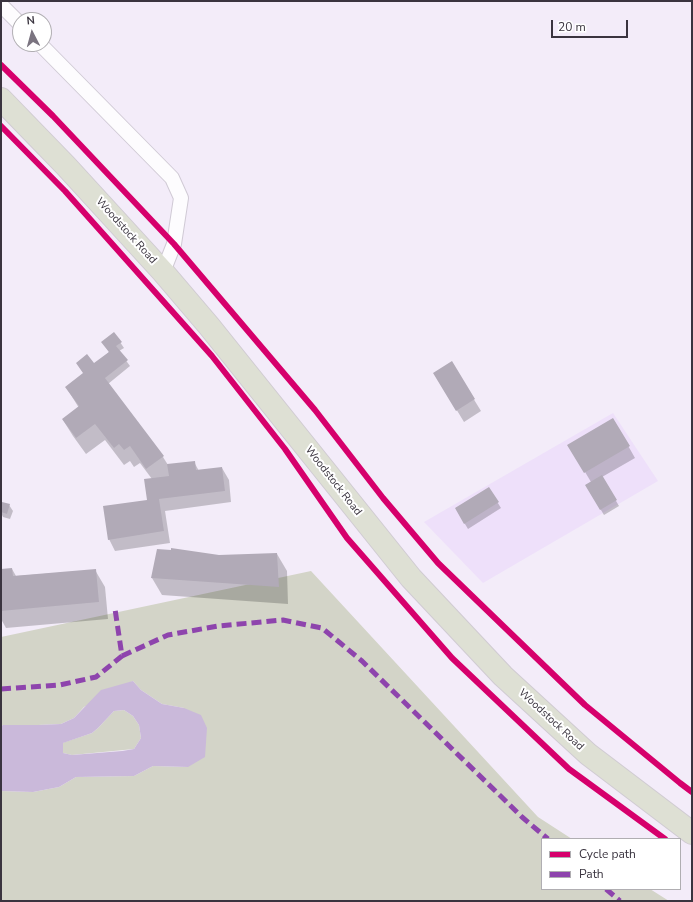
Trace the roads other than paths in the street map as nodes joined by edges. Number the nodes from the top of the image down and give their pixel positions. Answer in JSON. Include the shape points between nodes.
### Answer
{"nodes":[{"id":1,"x":1,"y":4,"type":"edge"},
{"id":2,"x":12,"y":16,"type":"edge"},
{"id":3,"x":48,"y":52,"type":"edge"},
{"id":4,"x":1,"y":99,"type":"edge"},
{"id":5,"x":163,"y":272,"type":"junction"},
{"id":6,"x":692,"y":833,"type":"edge"}],
"edges":[{"from":1,"to":2,"type":"lane"},
{"from":3,"to":5,"type":"lane","via":[[172,178],[181,198],[174,244]]},
{"from":4,"to":5,"type":"highway","name":"Woodstock Road"},
{"from":5,"to":6,"type":"highway","name":"Woodstock Road","via":[[411,578],[498,670],[588,754]]}]}
